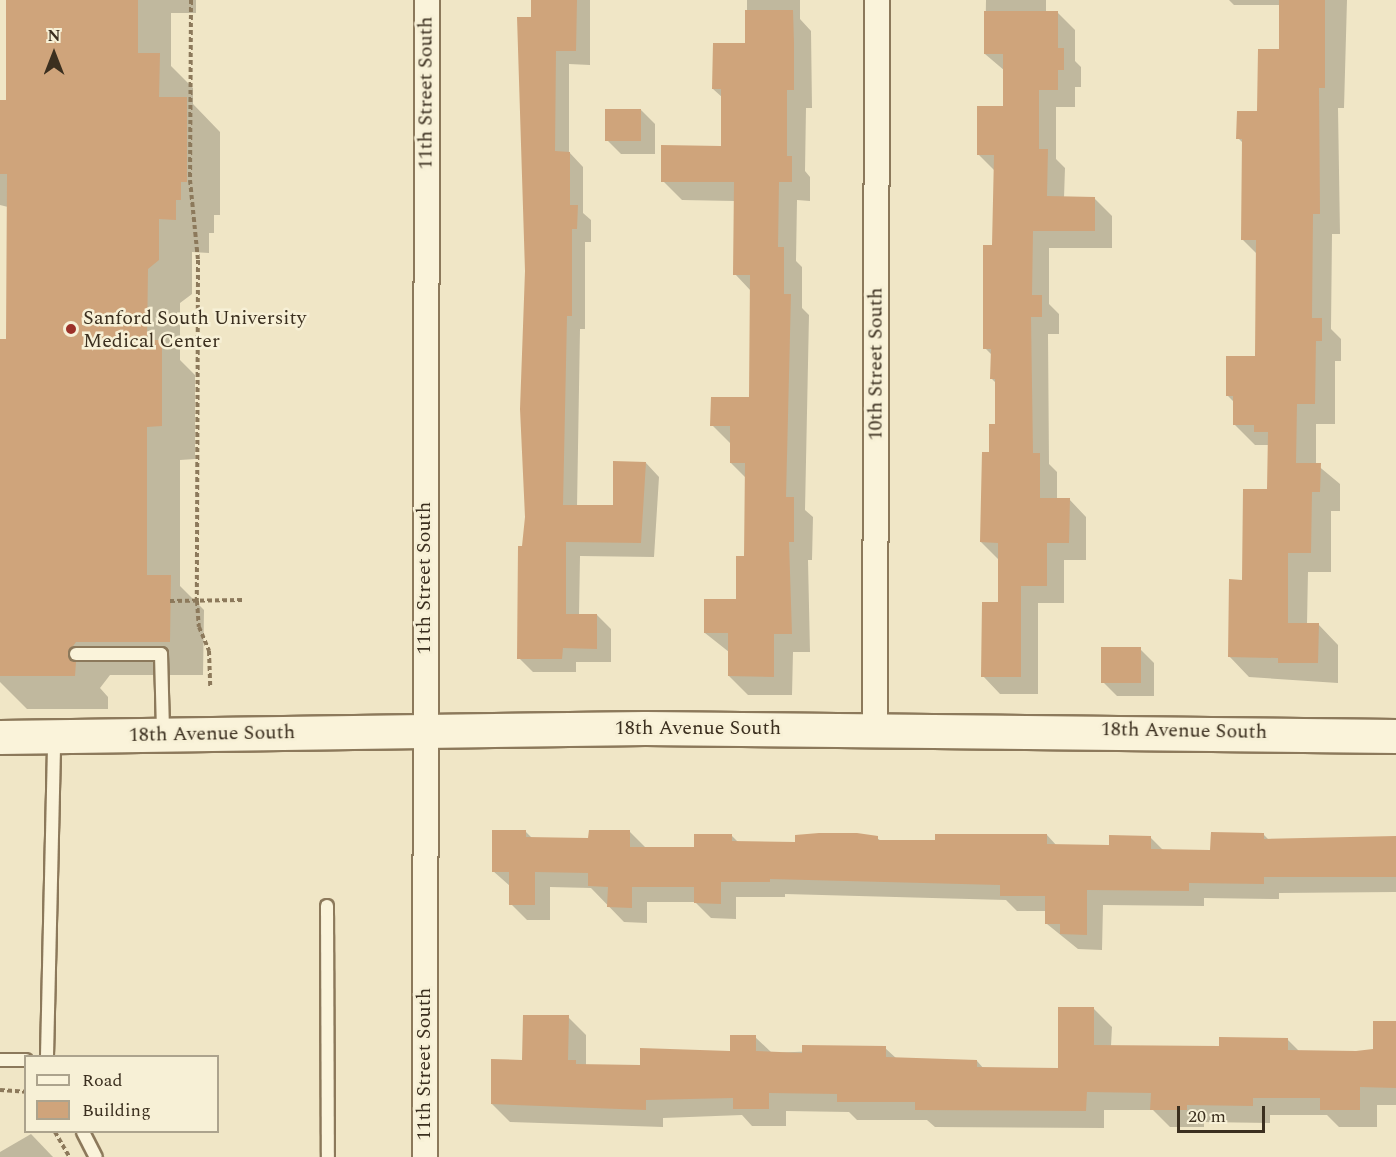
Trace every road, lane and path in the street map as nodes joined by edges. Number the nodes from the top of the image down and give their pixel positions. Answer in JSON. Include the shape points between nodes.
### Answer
{"nodes":[{"id":1,"x":192,"y":0,"type":"edge"},
{"id":2,"x":427,"y":0,"type":"edge"},
{"id":3,"x":877,"y":0,"type":"edge"},
{"id":4,"x":243,"y":600,"type":"dead end"},
{"id":5,"x":170,"y":601,"type":"dead end"},
{"id":6,"x":197,"y":601,"type":"junction"},
{"id":7,"x":76,"y":654,"type":"dead end"},
{"id":8,"x":210,"y":686,"type":"dead end"},
{"id":9,"x":875,"y":728,"type":"junction"},
{"id":10,"x":423,"y":731,"type":"junction"},
{"id":11,"x":164,"y":735,"type":"junction"},
{"id":12,"x":1396,"y":735,"type":"edge"},
{"id":13,"x":0,"y":737,"type":"edge"},
{"id":14,"x":54,"y":737,"type":"junction"},
{"id":15,"x":327,"y":906,"type":"dead end"},
{"id":16,"x":47,"y":1055,"type":"edge"},
{"id":17,"x":0,"y":1060,"type":"edge"},
{"id":18,"x":24,"y":1060,"type":"edge"},
{"id":19,"x":0,"y":1090,"type":"edge"},
{"id":20,"x":24,"y":1092,"type":"edge"},
{"id":21,"x":56,"y":1133,"type":"edge"},
{"id":22,"x":84,"y":1133,"type":"edge"},
{"id":23,"x":69,"y":1157,"type":"edge"},
{"id":24,"x":96,"y":1157,"type":"edge"},
{"id":25,"x":328,"y":1157,"type":"edge"},
{"id":26,"x":425,"y":1157,"type":"edge"}],
"edges":[{"from":1,"to":6,"type":"path","via":[[190,180],[198,260]]},
{"from":2,"to":10,"type":"street","name":"11th Street South"},
{"from":3,"to":9,"type":"street","name":"10th Street South"},
{"from":4,"to":6,"type":"path"},
{"from":5,"to":6,"type":"path"},
{"from":6,"to":8,"type":"path","via":[[199,627],[208,651]]},
{"from":7,"to":11,"type":"lane","via":[[161,654]]},
{"from":9,"to":10,"type":"street","name":"18th Avenue South"},
{"from":9,"to":12,"type":"street","name":"18th Avenue South"},
{"from":10,"to":11,"type":"street","name":"18th Avenue South"},
{"from":10,"to":26,"type":"street","name":"11th Street South"},
{"from":11,"to":14,"type":"street","name":"18th Avenue South"},
{"from":13,"to":14,"type":"street","name":"18th Avenue South"},
{"from":14,"to":16,"type":"lane"},
{"from":15,"to":25,"type":"lane"},
{"from":17,"to":18,"type":"lane"},
{"from":19,"to":20,"type":"path"},
{"from":21,"to":23,"type":"path"},
{"from":22,"to":24,"type":"lane"}]}
